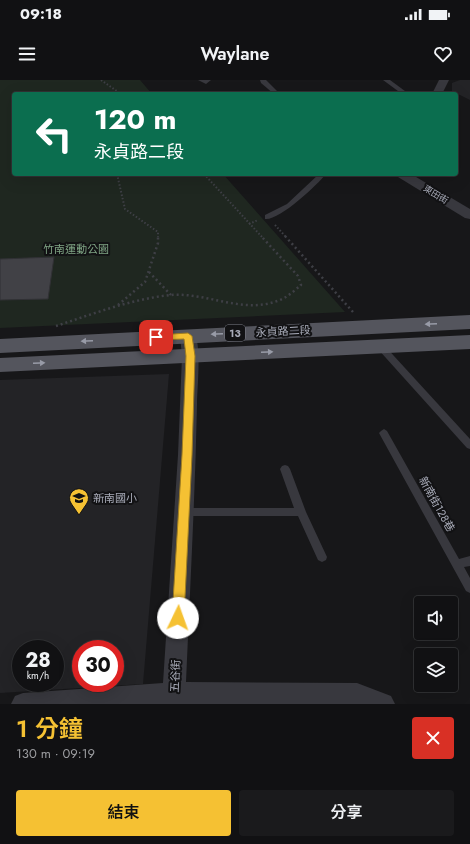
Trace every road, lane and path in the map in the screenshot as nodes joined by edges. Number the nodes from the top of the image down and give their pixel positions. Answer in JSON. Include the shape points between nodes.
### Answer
{"nodes":[{"id":1,"x":101,"y":80,"type":"edge"},
{"id":2,"x":201,"y":80,"type":"edge"},
{"id":3,"x":208,"y":80,"type":"edge"},
{"id":4,"x":263,"y":80,"type":"edge"},
{"id":5,"x":386,"y":80,"type":"edge"},
{"id":6,"x":443,"y":81,"type":"edge"},
{"id":7,"x":118,"y":92,"type":"edge"},
{"id":8,"x":276,"y":92,"type":"edge"},
{"id":9,"x":403,"y":92,"type":"edge"},
{"id":10,"x":438,"y":92,"type":"edge"},
{"id":11,"x":118,"y":176,"type":"edge"},
{"id":12,"x":206,"y":176,"type":"edge"},
{"id":13,"x":321,"y":176,"type":"edge"},
{"id":14,"x":405,"y":176,"type":"edge"},
{"id":15,"x":470,"y":215,"type":"edge"},
{"id":16,"x":268,"y":217,"type":"joint"},
{"id":17,"x":149,"y":272,"type":"junction"},
{"id":18,"x":172,"y":295,"type":"junction"},
{"id":19,"x":116,"y":306,"type":"junction"},
{"id":20,"x":470,"y":322,"type":"edge"},
{"id":21,"x":54,"y":326,"type":"dead end"},
{"id":22,"x":378,"y":337,"type":"junction"},
{"id":23,"x":470,"y":342,"type":"edge"},
{"id":24,"x":0,"y":346,"type":"edge"},
{"id":25,"x":189,"y":346,"type":"junction"},
{"id":26,"x":0,"y":365,"type":"edge"},
{"id":27,"x":384,"y":433,"type":"dead end"},
{"id":28,"x":470,"y":445,"type":"edge"},
{"id":29,"x":285,"y":469,"type":"dead end"},
{"id":30,"x":184,"y":512,"type":"junction"},
{"id":31,"x":300,"y":512,"type":"junction"},
{"id":32,"x":322,"y":557,"type":"dead end"},
{"id":33,"x":470,"y":561,"type":"edge"},
{"id":34,"x":456,"y":564,"type":"junction"},
{"id":35,"x":470,"y":588,"type":"edge"},
{"id":36,"x":173,"y":698,"type":"edge"},
{"id":37,"x":24,"y":704,"type":"edge"},
{"id":38,"x":383,"y":704,"type":"edge"}],
"edges":[{"from":1,"to":7,"type":"path"},
{"from":2,"to":3,"type":"lane"},
{"from":4,"to":8,"type":"lane"},
{"from":5,"to":9,"type":"lane"},
{"from":6,"to":10,"type":"street"},
{"from":11,"to":17,"type":"path","via":[[125,209],[158,232],[158,243]]},
{"from":12,"to":18,"type":"path","via":[[298,276],[301,285],[291,295],[262,305],[244,306],[192,296]]},
{"from":13,"to":16,"type":"lane","via":[[289,205]]},
{"from":14,"to":15,"type":"street","name":"東田街"},
{"from":16,"to":22,"type":"path"},
{"from":17,"to":18,"type":"path"},
{"from":17,"to":19,"type":"path","via":[[145,282]]},
{"from":18,"to":19,"type":"path"},
{"from":19,"to":21,"type":"path"},
{"from":20,"to":22,"type":"main road","name":"永貞路二段","number":"13","one_way":true},
{"from":22,"to":23,"type":"main road","name":"永貞路二段","number":"13"},
{"from":22,"to":25,"type":"main road","name":"永貞路二段","number":"13"},
{"from":22,"to":28,"type":"lane"},
{"from":25,"to":24,"type":"main road","name":"永貞路二段","number":"13","one_way":true},
{"from":26,"to":25,"type":"main road","name":"永貞路二段","number":"13","one_way":true},
{"from":25,"to":30,"type":"street","name":"五谷街"},
{"from":27,"to":34,"type":"lane","name":"新南街128巷"},
{"from":29,"to":31,"type":"lane"},
{"from":30,"to":31,"type":"lane"},
{"from":30,"to":36,"type":"street","name":"五谷街"},
{"from":31,"to":32,"type":"lane"},
{"from":33,"to":34,"type":"lane"},
{"from":34,"to":35,"type":"lane","name":"新南街128巷"},
{"from":36,"to":37,"type":"street"},
{"from":36,"to":38,"type":"street","via":[[357,694]]}]}
